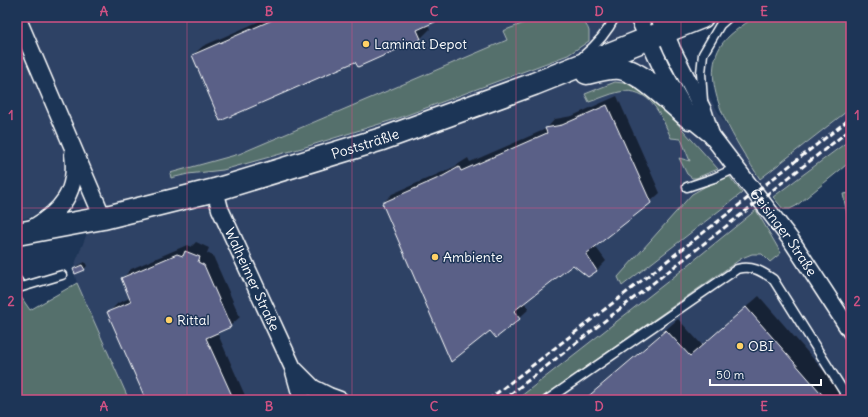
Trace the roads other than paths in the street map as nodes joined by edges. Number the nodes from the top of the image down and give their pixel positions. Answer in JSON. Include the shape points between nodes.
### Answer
{"nodes":[{"id":1,"x":17,"y":17,"type":"edge"},
{"id":2,"x":615,"y":17,"type":"edge"},
{"id":3,"x":638,"y":17,"type":"edge"},
{"id":4,"x":702,"y":17,"type":"edge"},
{"id":5,"x":729,"y":17,"type":"edge"},
{"id":6,"x":657,"y":29,"type":"edge"},
{"id":7,"x":534,"y":84,"type":"junction"},
{"id":8,"x":510,"y":92,"type":"junction"},
{"id":9,"x":697,"y":114,"type":"junction"},
{"id":10,"x":71,"y":143,"type":"junction"},
{"id":11,"x":736,"y":168,"type":"junction"},
{"id":12,"x":686,"y":187,"type":"dead end"},
{"id":13,"x":215,"y":190,"type":"junction"},
{"id":14,"x":103,"y":218,"type":"junction"},
{"id":15,"x":21,"y":233,"type":"edge"},
{"id":16,"x":62,"y":275,"type":"dead end"},
{"id":17,"x":17,"y":280,"type":"edge"},
{"id":18,"x":851,"y":332,"type":"edge"},
{"id":19,"x":293,"y":368,"type":"junction"},
{"id":20,"x":302,"y":400,"type":"edge"},
{"id":21,"x":340,"y":400,"type":"edge"},
{"id":22,"x":547,"y":400,"type":"edge"},
{"id":23,"x":849,"y":400,"type":"edge"}],
"edges":[{"from":1,"to":10,"type":"street"},
{"from":2,"to":7,"type":"lane","via":[[596,45],[579,60]]},
{"from":3,"to":6,"type":"street","name":"Geisinger Straße"},
{"from":4,"to":6,"type":"main road","name":"Poststräßle"},
{"from":5,"to":9,"type":"lane","via":[[720,25],[703,54]]},
{"from":6,"to":7,"type":"main road","name":"Poststräßle"},
{"from":6,"to":9,"type":"street","name":"Geisinger Straße","via":[[678,61]]},
{"from":7,"to":8,"type":"main road","name":"Poststräßle"},
{"from":8,"to":9,"type":"main road","via":[[558,83],[601,69],[620,68],[635,74]]},
{"from":8,"to":13,"type":"main road","name":"Poststräßle","via":[[382,138]]},
{"from":9,"to":11,"type":"street","name":"Geisinger Straße"},
{"from":10,"to":14,"type":"street"},
{"from":10,"to":15,"type":"street","via":[[74,165],[70,193],[54,213]]},
{"from":11,"to":12,"type":"lane"},
{"from":11,"to":18,"type":"street","name":"Geisinger Straße","via":[[792,240]]},
{"from":13,"to":14,"type":"main road","name":"Poststräßle"},
{"from":13,"to":19,"type":"street","name":"Walheimer Straße","via":[[220,209]]},
{"from":14,"to":15,"type":"main road","name":"Poststräßle"},
{"from":16,"to":17,"type":"lane","via":[[22,287]]},
{"from":19,"to":20,"type":"street","name":"Walheimer Straße"},
{"from":19,"to":21,"type":"street","name":"Walheimer Straße","via":[[313,388]]},
{"from":22,"to":23,"type":"lane","via":[[725,277],[745,267],[754,268],[773,279]]}]}
